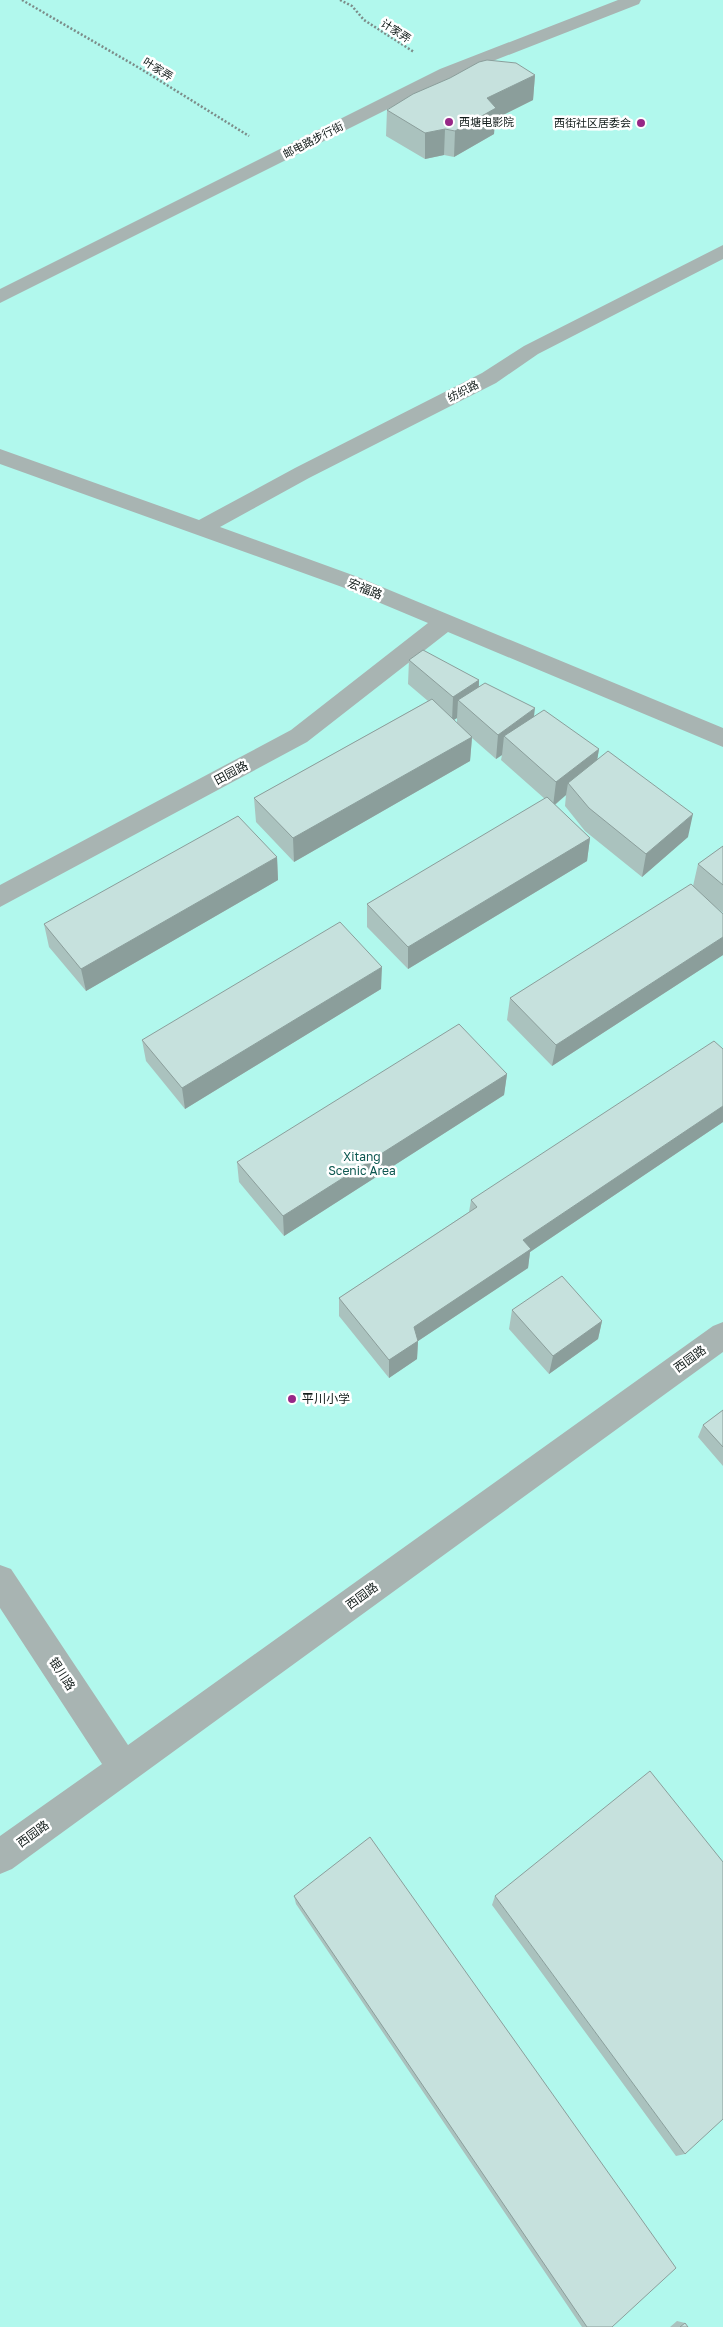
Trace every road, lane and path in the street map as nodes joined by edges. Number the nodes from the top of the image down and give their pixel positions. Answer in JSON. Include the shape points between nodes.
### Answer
{"nodes":[{"id":1,"x":22,"y":0,"type":"edge"},
{"id":2,"x":340,"y":0,"type":"edge"},
{"id":3,"x":633,"y":0,"type":"edge"},
{"id":4,"x":446,"y":73,"type":"junction"},
{"id":5,"x":285,"y":154,"type":"junction"},
{"id":6,"x":723,"y":251,"type":"edge"},
{"id":7,"x":0,"y":297,"type":"edge"},
{"id":8,"x":0,"y":456,"type":"edge"},
{"id":9,"x":201,"y":528,"type":"junction"},
{"id":10,"x":445,"y":622,"type":"junction"},
{"id":11,"x":723,"y":738,"type":"edge"},
{"id":12,"x":0,"y":897,"type":"edge"},
{"id":13,"x":723,"y":1335,"type":"edge"},
{"id":14,"x":0,"y":1580,"type":"edge"},
{"id":15,"x":124,"y":1768,"type":"junction"},
{"id":16,"x":0,"y":1858,"type":"edge"}],
"edges":[{"from":1,"to":5,"type":"path","name":"叶家弄","via":[[234,128]]},
{"from":2,"to":4,"type":"path","name":"计家弄","via":[[352,6],[364,20]]},
{"from":3,"to":4,"type":"street","name":"邮电路步行街"},
{"from":4,"to":5,"type":"street","name":"邮电路步行街"},
{"from":5,"to":7,"type":"street","name":"邮电路步行街"},
{"from":6,"to":9,"type":"street","name":"纺织路","via":[[531,350],[489,378],[302,472]]},
{"from":8,"to":9,"type":"street","name":"宏福路"},
{"from":9,"to":10,"type":"street","name":"宏福路","via":[[350,582]]},
{"from":10,"to":11,"type":"street","name":"宏福路"},
{"from":10,"to":12,"type":"street","name":"田园路","via":[[299,736]]},
{"from":13,"to":15,"type":"street","name":"西园路"},
{"from":14,"to":15,"type":"street","name":"银川路"},
{"from":15,"to":16,"type":"street","name":"西园路"}]}
